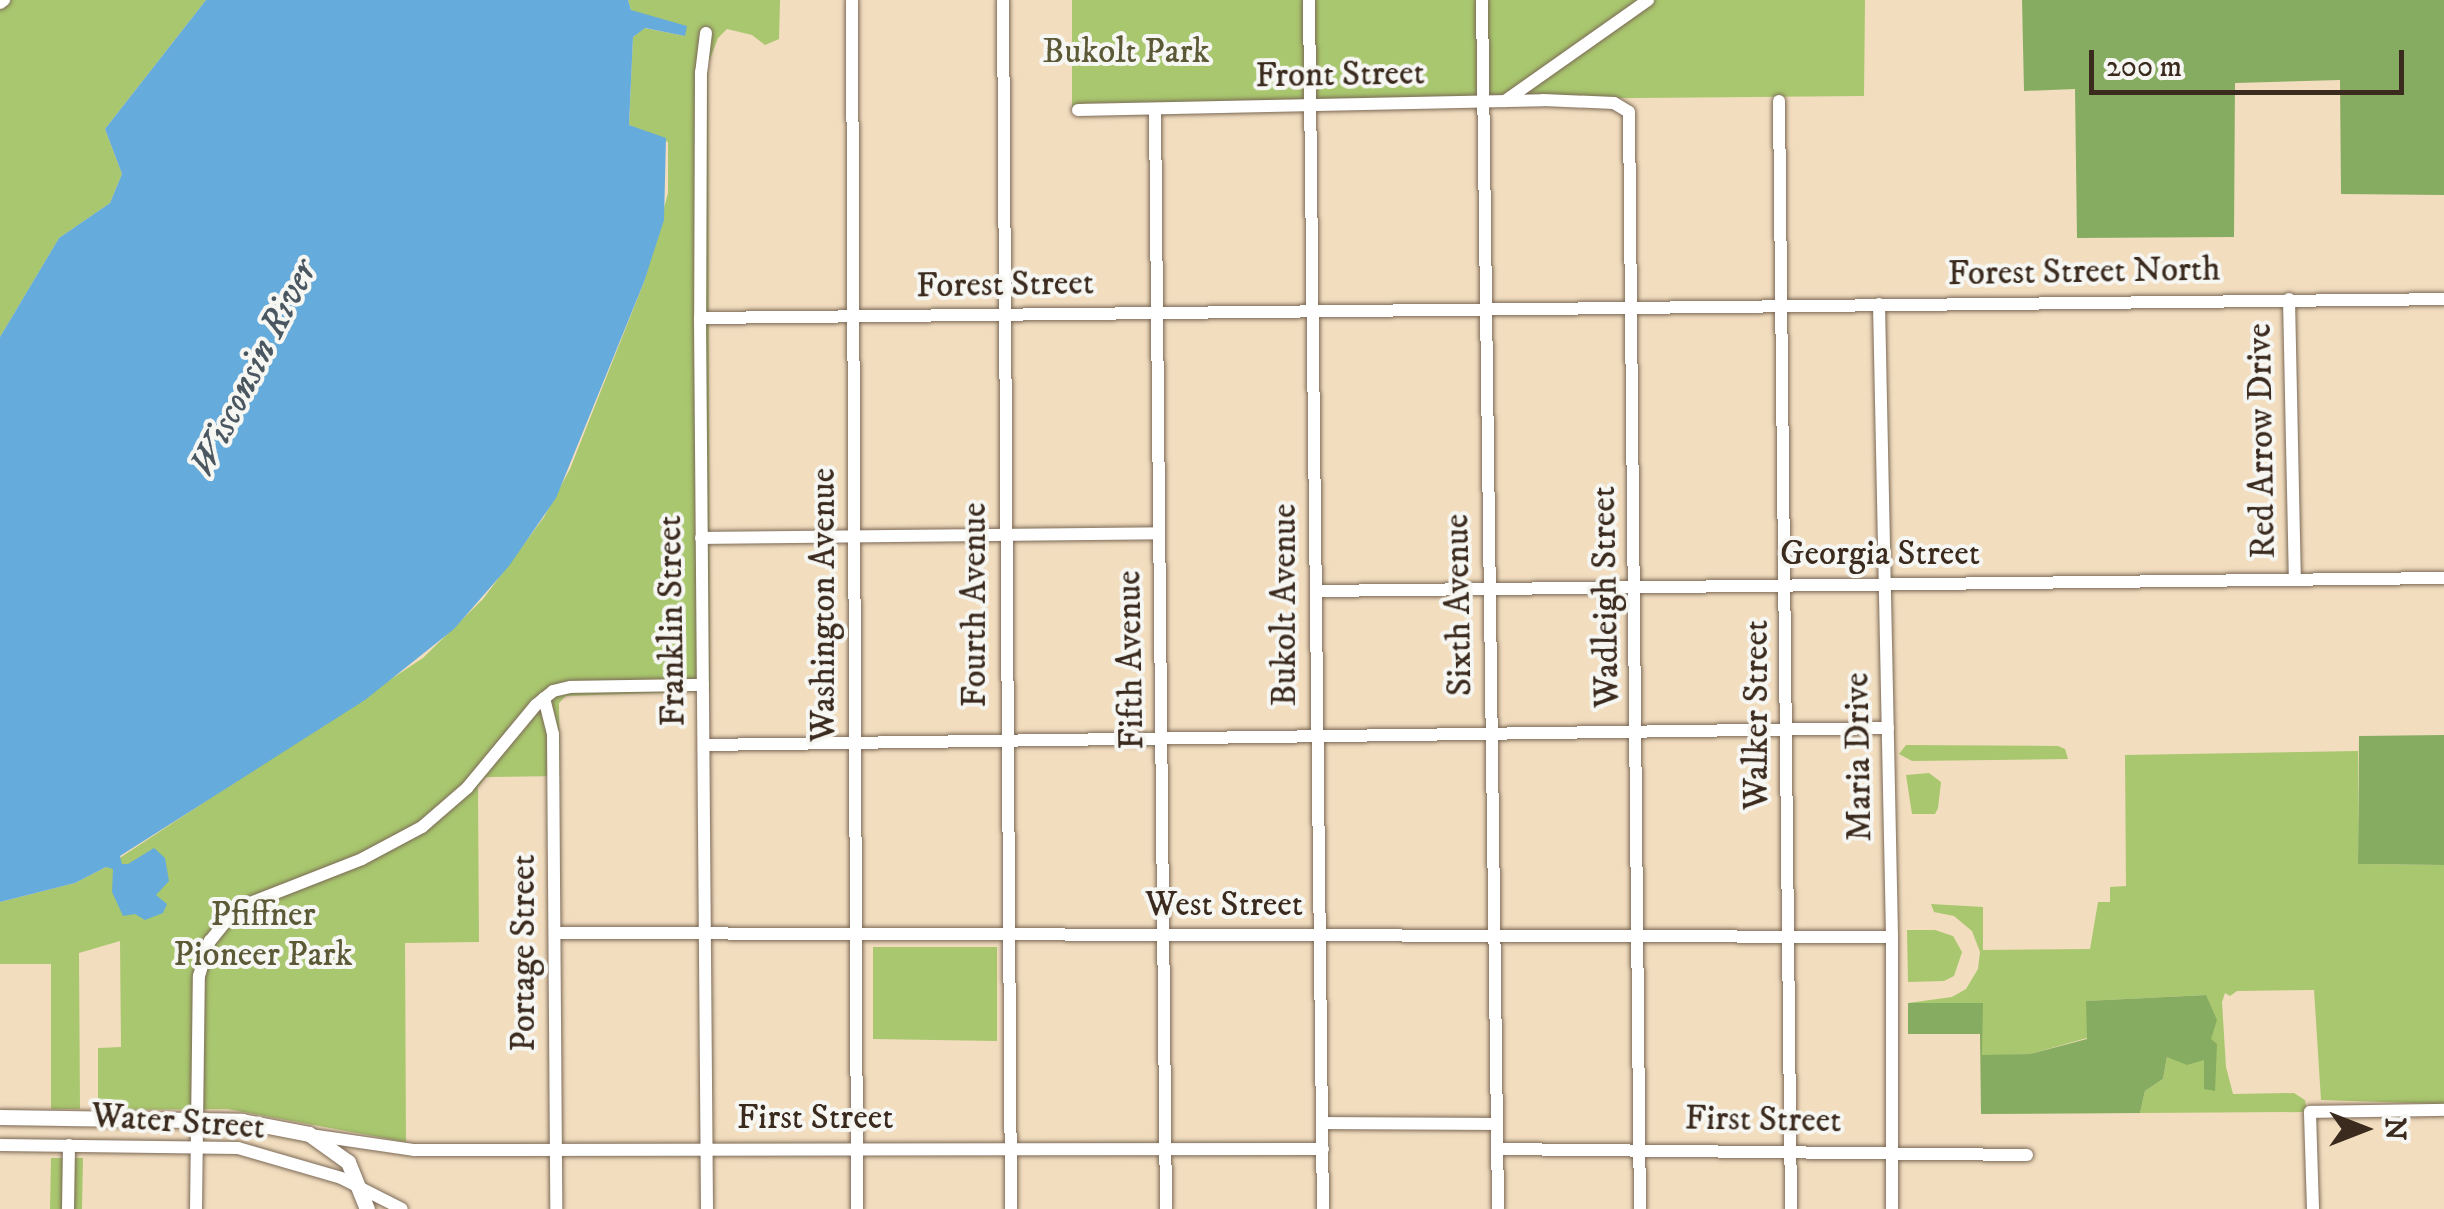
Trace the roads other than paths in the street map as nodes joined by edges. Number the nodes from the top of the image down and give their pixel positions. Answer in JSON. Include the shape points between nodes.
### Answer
{"nodes":[{"id":1,"x":852,"y":0,"type":"edge"},
{"id":2,"x":1003,"y":0,"type":"edge"},
{"id":3,"x":1309,"y":0,"type":"edge"},
{"id":4,"x":1482,"y":0,"type":"edge"},
{"id":5,"x":1648,"y":0,"type":"edge"},
{"id":6,"x":706,"y":33,"type":"dead end"},
{"id":7,"x":1778,"y":100,"type":"dead end"},
{"id":8,"x":1483,"y":101,"type":"junction"},
{"id":9,"x":1506,"y":101,"type":"junction"},
{"id":10,"x":1312,"y":106,"type":"junction"},
{"id":11,"x":1155,"y":109,"type":"junction"},
{"id":12,"x":1078,"y":110,"type":"dead end"},
{"id":13,"x":2444,"y":299,"type":"edge"},
{"id":14,"x":2288,"y":300,"type":"junction"},
{"id":15,"x":1782,"y":304,"type":"junction"},
{"id":16,"x":1880,"y":304,"type":"junction"},
{"id":17,"x":1632,"y":305,"type":"junction"},
{"id":18,"x":1484,"y":308,"type":"junction"},
{"id":19,"x":1312,"y":310,"type":"junction"},
{"id":20,"x":1156,"y":312,"type":"junction"},
{"id":21,"x":1005,"y":314,"type":"junction"},
{"id":22,"x":852,"y":316,"type":"junction"},
{"id":23,"x":700,"y":318,"type":"junction"},
{"id":24,"x":1159,"y":533,"type":"junction"},
{"id":25,"x":1005,"y":536,"type":"junction"},
{"id":26,"x":854,"y":537,"type":"junction"},
{"id":27,"x":701,"y":538,"type":"junction"},
{"id":28,"x":2444,"y":578,"type":"edge"},
{"id":29,"x":2295,"y":580,"type":"junction"},
{"id":30,"x":1786,"y":584,"type":"junction"},
{"id":31,"x":1886,"y":585,"type":"junction"},
{"id":32,"x":1636,"y":587,"type":"junction"},
{"id":33,"x":1488,"y":589,"type":"junction"},
{"id":34,"x":1316,"y":591,"type":"junction"},
{"id":35,"x":702,"y":685,"type":"junction"},
{"id":36,"x":544,"y":698,"type":"junction"},
{"id":37,"x":1888,"y":728,"type":"junction"},
{"id":38,"x":1789,"y":729,"type":"junction"},
{"id":39,"x":1638,"y":732,"type":"junction"},
{"id":40,"x":1490,"y":734,"type":"junction"},
{"id":41,"x":1316,"y":738,"type":"junction"},
{"id":42,"x":1162,"y":739,"type":"junction"},
{"id":43,"x":1006,"y":742,"type":"junction"},
{"id":44,"x":704,"y":744,"type":"junction"},
{"id":45,"x":854,"y":744,"type":"junction"},
{"id":46,"x":704,"y":932,"type":"junction"},
{"id":47,"x":855,"y":932,"type":"junction"},
{"id":48,"x":1010,"y":932,"type":"junction"},
{"id":49,"x":555,"y":933,"type":"junction"},
{"id":50,"x":1165,"y":934,"type":"junction"},
{"id":51,"x":1789,"y":934,"type":"junction"},
{"id":52,"x":1321,"y":935,"type":"junction"},
{"id":53,"x":1495,"y":936,"type":"junction"},
{"id":54,"x":1639,"y":937,"type":"junction"},
{"id":55,"x":1892,"y":937,"type":"junction"},
{"id":56,"x":2444,"y":1110,"type":"edge"},
{"id":57,"x":4,"y":1120,"type":"edge"},
{"id":58,"x":197,"y":1120,"type":"junction"},
{"id":59,"x":1322,"y":1123,"type":"junction"},
{"id":60,"x":1496,"y":1124,"type":"junction"},
{"id":61,"x":309,"y":1134,"type":"junction"},
{"id":62,"x":0,"y":1146,"type":"edge"},
{"id":63,"x":70,"y":1146,"type":"junction"},
{"id":64,"x":197,"y":1146,"type":"junction"},
{"id":65,"x":1011,"y":1147,"type":"junction"},
{"id":66,"x":555,"y":1148,"type":"junction"},
{"id":67,"x":858,"y":1148,"type":"junction"},
{"id":68,"x":1166,"y":1148,"type":"junction"},
{"id":69,"x":1497,"y":1148,"type":"junction"},
{"id":70,"x":1640,"y":1148,"type":"junction"},
{"id":71,"x":706,"y":1149,"type":"junction"},
{"id":72,"x":1323,"y":1149,"type":"junction"},
{"id":73,"x":1791,"y":1150,"type":"junction"},
{"id":74,"x":1891,"y":1151,"type":"junction"},
{"id":75,"x":2027,"y":1154,"type":"dead end"},
{"id":76,"x":360,"y":1186,"type":"junction"},
{"id":77,"x":68,"y":1209,"type":"edge"},
{"id":78,"x":196,"y":1209,"type":"edge"},
{"id":79,"x":366,"y":1209,"type":"edge"},
{"id":80,"x":402,"y":1209,"type":"edge"},
{"id":81,"x":556,"y":1209,"type":"edge"},
{"id":82,"x":706,"y":1209,"type":"edge"},
{"id":83,"x":858,"y":1209,"type":"edge"},
{"id":84,"x":1011,"y":1209,"type":"edge"},
{"id":85,"x":1166,"y":1209,"type":"edge"},
{"id":86,"x":1323,"y":1209,"type":"edge"},
{"id":87,"x":1498,"y":1209,"type":"edge"},
{"id":88,"x":1640,"y":1209,"type":"edge"},
{"id":89,"x":1791,"y":1209,"type":"edge"},
{"id":90,"x":1892,"y":1209,"type":"edge"},
{"id":91,"x":2313,"y":1209,"type":"edge"}],
"edges":[{"from":1,"to":22,"type":"street","name":"Washington Avenue"},
{"from":2,"to":21,"type":"street","name":"Fourth Avenue"},
{"from":3,"to":10,"type":"street","name":"Bukolt Avenue"},
{"from":4,"to":8,"type":"street","name":"Sixth Avenue"},
{"from":5,"to":9,"type":"street"},
{"from":6,"to":23,"type":"street","name":"Franklin Street"},
{"from":7,"to":15,"type":"street","name":"Walker Street"},
{"from":8,"to":9,"type":"street","name":"Front Street"},
{"from":8,"to":10,"type":"street","name":"Front Street"},
{"from":8,"to":18,"type":"street","name":"Sixth Avenue"},
{"from":9,"to":17,"type":"street","name":"Wadleigh Street","via":[[1626,107]]},
{"from":10,"to":11,"type":"street","name":"Front Street"},
{"from":10,"to":19,"type":"street","name":"Bukolt Avenue"},
{"from":11,"to":12,"type":"street","name":"Front Street"},
{"from":11,"to":20,"type":"street","name":"Fifth Avenue"},
{"from":13,"to":14,"type":"street"},
{"from":14,"to":16,"type":"street","name":"Forest Street North"},
{"from":14,"to":29,"type":"street","name":"Red Arrow Drive"},
{"from":15,"to":16,"type":"street"},
{"from":15,"to":17,"type":"street"},
{"from":15,"to":30,"type":"street","name":"Walker Street"},
{"from":16,"to":31,"type":"street","name":"Maria Drive"},
{"from":17,"to":18,"type":"street"},
{"from":17,"to":32,"type":"street","name":"Wadleigh Street"},
{"from":18,"to":19,"type":"street"},
{"from":18,"to":33,"type":"street","name":"Sixth Avenue"},
{"from":19,"to":20,"type":"street","name":"Forest Street"},
{"from":19,"to":34,"type":"street","name":"Bukolt Avenue"},
{"from":20,"to":21,"type":"street","name":"Forest Street"},
{"from":20,"to":24,"type":"street","name":"Fifth Avenue"},
{"from":21,"to":22,"type":"street","name":"Forest Street"},
{"from":21,"to":25,"type":"street","name":"Fourth Avenue"},
{"from":22,"to":23,"type":"street","name":"Forest Street"},
{"from":22,"to":26,"type":"street","name":"Washington Avenue"},
{"from":23,"to":27,"type":"street","name":"Franklin Street"},
{"from":24,"to":25,"type":"street"},
{"from":24,"to":42,"type":"street","name":"Fifth Avenue"},
{"from":25,"to":26,"type":"street"},
{"from":25,"to":43,"type":"street","name":"Fourth Avenue"},
{"from":26,"to":27,"type":"street"},
{"from":26,"to":45,"type":"street","name":"Washington Avenue"},
{"from":27,"to":35,"type":"street","name":"Franklin Street"},
{"from":28,"to":29,"type":"street","name":"Georgia Street"},
{"from":29,"to":31,"type":"street","name":"Georgia Street"},
{"from":30,"to":31,"type":"street","name":"Georgia Street"},
{"from":30,"to":32,"type":"street","name":"Georgia Street"},
{"from":30,"to":38,"type":"street","name":"Walker Street"},
{"from":31,"to":37,"type":"street","name":"Maria Drive"},
{"from":32,"to":33,"type":"street","name":"Georgia Street"},
{"from":32,"to":39,"type":"street","name":"Wadleigh Street"},
{"from":33,"to":34,"type":"street","name":"Georgia Street"},
{"from":33,"to":40,"type":"street","name":"Sixth Avenue"},
{"from":34,"to":41,"type":"street","name":"Bukolt Avenue"},
{"from":35,"to":36,"type":"street","via":[[571,687]]},
{"from":35,"to":44,"type":"street","name":"Franklin Street"},
{"from":36,"to":49,"type":"street","name":"Portage Street","via":[[553,734]]},
{"from":36,"to":58,"type":"street","via":[[467,788],[422,827],[362,859],[250,903],[218,930],[200,976]]},
{"from":37,"to":38,"type":"street"},
{"from":37,"to":55,"type":"street","name":"Maria Drive"},
{"from":38,"to":39,"type":"street"},
{"from":38,"to":51,"type":"street","name":"Walker Street"},
{"from":39,"to":40,"type":"street"},
{"from":39,"to":54,"type":"street","name":"Wadleigh Street"},
{"from":40,"to":41,"type":"street"},
{"from":40,"to":53,"type":"street","name":"Sixth Avenue"},
{"from":41,"to":42,"type":"street"},
{"from":41,"to":52,"type":"street","name":"Bukolt Avenue"},
{"from":42,"to":43,"type":"street"},
{"from":42,"to":50,"type":"street","name":"Fifth Avenue"},
{"from":43,"to":45,"type":"street"},
{"from":43,"to":48,"type":"street","name":"Fourth Avenue"},
{"from":44,"to":45,"type":"street"},
{"from":44,"to":46,"type":"street","name":"Franklin Street"},
{"from":45,"to":47,"type":"street","name":"Washington Avenue"},
{"from":46,"to":47,"type":"street","name":"West Street"},
{"from":46,"to":49,"type":"street","name":"West Street"},
{"from":46,"to":71,"type":"street","name":"Franklin Street"},
{"from":47,"to":48,"type":"street","name":"West Street"},
{"from":47,"to":67,"type":"street","name":"Washington Avenue"},
{"from":48,"to":50,"type":"street","name":"West Street"},
{"from":48,"to":65,"type":"street","name":"Fourth Avenue"},
{"from":49,"to":66,"type":"street","name":"Portage Street"},
{"from":50,"to":52,"type":"street","name":"West Street"},
{"from":50,"to":68,"type":"street","name":"Fifth Avenue"},
{"from":51,"to":54,"type":"street","name":"West Street"},
{"from":51,"to":55,"type":"street","name":"West Street"},
{"from":51,"to":73,"type":"street","name":"Walker Street"},
{"from":52,"to":53,"type":"street","name":"West Street"},
{"from":52,"to":59,"type":"street","name":"Bukolt Avenue"},
{"from":53,"to":54,"type":"street","name":"West Street"},
{"from":53,"to":60,"type":"street","name":"Sixth Avenue"},
{"from":54,"to":70,"type":"street","name":"Wadleigh Street"},
{"from":55,"to":74,"type":"street","name":"Maria Drive"},
{"from":56,"to":91,"type":"street","via":[[2310,1112]]},
{"from":57,"to":58,"type":"main road","name":"Water Street"},
{"from":58,"to":61,"type":"main road","name":"Water Street","via":[[242,1120]]},
{"from":58,"to":64,"type":"street"},
{"from":59,"to":60,"type":"street"},
{"from":59,"to":72,"type":"street","name":"Bukolt Avenue"},
{"from":60,"to":69,"type":"street","name":"Sixth Avenue"},
{"from":61,"to":66,"type":"street","name":"First Street","via":[[400,1150]]},
{"from":61,"to":76,"type":"main road","via":[[344,1156]]},
{"from":62,"to":63,"type":"street","name":"Water Street"},
{"from":63,"to":64,"type":"street","name":"Water Street"},
{"from":63,"to":77,"type":"street"},
{"from":64,"to":76,"type":"street","name":"Water Street","via":[[254,1151]]},
{"from":64,"to":78,"type":"street"},
{"from":65,"to":67,"type":"street","name":"First Street"},
{"from":65,"to":68,"type":"street","name":"First Street"},
{"from":65,"to":84,"type":"street","name":"Fourth Avenue"},
{"from":66,"to":71,"type":"street","name":"First Street"},
{"from":66,"to":81,"type":"street","name":"Portage Street"},
{"from":67,"to":71,"type":"street","name":"First Street"},
{"from":67,"to":83,"type":"street","name":"Washington Avenue"},
{"from":68,"to":72,"type":"street","name":"First Street"},
{"from":68,"to":85,"type":"street","name":"Fifth Avenue"},
{"from":69,"to":70,"type":"street","name":"First Street"},
{"from":69,"to":87,"type":"street","name":"Sixth Avenue"},
{"from":70,"to":73,"type":"street","name":"First Street"},
{"from":70,"to":88,"type":"street","name":"Wadleigh Street"},
{"from":71,"to":82,"type":"street","name":"Franklin Street"},
{"from":72,"to":86,"type":"street","name":"Bukolt Avenue"},
{"from":73,"to":74,"type":"street","name":"First Street"},
{"from":73,"to":89,"type":"street","name":"Walker Street"},
{"from":74,"to":75,"type":"street","name":"First Street"},
{"from":74,"to":90,"type":"street","name":"Maria Drive"},
{"from":76,"to":79,"type":"main road"},
{"from":76,"to":80,"type":"street","name":"Water Street"}]}
